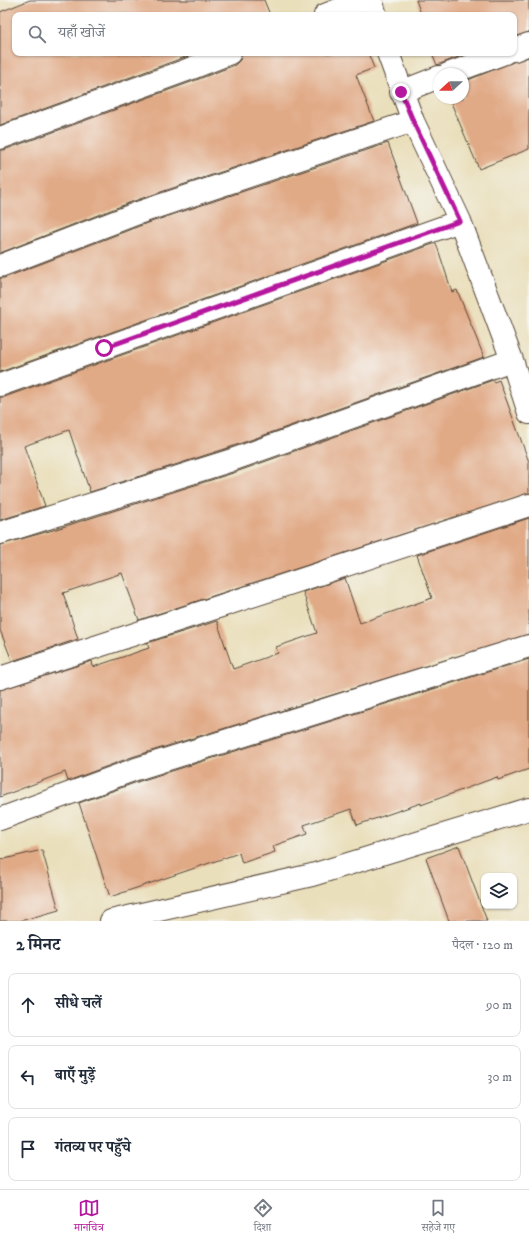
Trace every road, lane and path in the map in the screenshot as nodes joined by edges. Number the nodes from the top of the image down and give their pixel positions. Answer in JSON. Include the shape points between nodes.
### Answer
{"nodes":[{"id":1,"x":363,"y":0,"type":"edge"},
{"id":2,"x":371,"y":0,"type":"edge"},
{"id":3,"x":333,"y":12,"type":"edge"},
{"id":4,"x":375,"y":12,"type":"edge"},
{"id":5,"x":529,"y":44,"type":"edge"},
{"id":6,"x":517,"y":49,"type":"edge"},
{"id":7,"x":222,"y":56,"type":"edge"},
{"id":8,"x":389,"y":56,"type":"edge"},
{"id":9,"x":497,"y":56,"type":"edge"},
{"id":10,"x":464,"y":68,"type":"edge"},
{"id":11,"x":433,"y":80,"type":"edge"},
{"id":12,"x":401,"y":92,"type":"junction"},
{"id":13,"x":413,"y":121,"type":"junction"},
{"id":14,"x":0,"y":138,"type":"edge"},
{"id":15,"x":460,"y":221,"type":"junction"},
{"id":16,"x":0,"y":266,"type":"edge"},
{"id":17,"x":512,"y":360,"type":"junction"},
{"id":18,"x":524,"y":380,"type":"edge"},
{"id":19,"x":0,"y":385,"type":"edge"},
{"id":20,"x":529,"y":413,"type":"edge"},
{"id":21,"x":529,"y":505,"type":"edge"},
{"id":22,"x":0,"y":533,"type":"edge"},
{"id":23,"x":529,"y":646,"type":"edge"},
{"id":24,"x":0,"y":678,"type":"edge"},
{"id":25,"x":529,"y":809,"type":"edge"},
{"id":26,"x":0,"y":819,"type":"edge"},
{"id":27,"x":110,"y":921,"type":"edge"}],
"edges":[{"from":1,"to":3,"type":"street"},
{"from":2,"to":4,"type":"street"},
{"from":5,"to":6,"type":"street"},
{"from":7,"to":14,"type":"street"},
{"from":8,"to":12,"type":"street"},
{"from":9,"to":10,"type":"street"},
{"from":11,"to":12,"type":"street"},
{"from":12,"to":13,"type":"street"},
{"from":13,"to":15,"type":"street"},
{"from":13,"to":16,"type":"street","via":[[138,213]]},
{"from":15,"to":17,"type":"street"},
{"from":15,"to":19,"type":"street"},
{"from":17,"to":18,"type":"street"},
{"from":17,"to":22,"type":"street","via":[[229,462]]},
{"from":18,"to":20,"type":"street"},
{"from":21,"to":24,"type":"street"},
{"from":23,"to":26,"type":"street","via":[[136,769]]},
{"from":25,"to":27,"type":"street","via":[[312,875]]}]}
